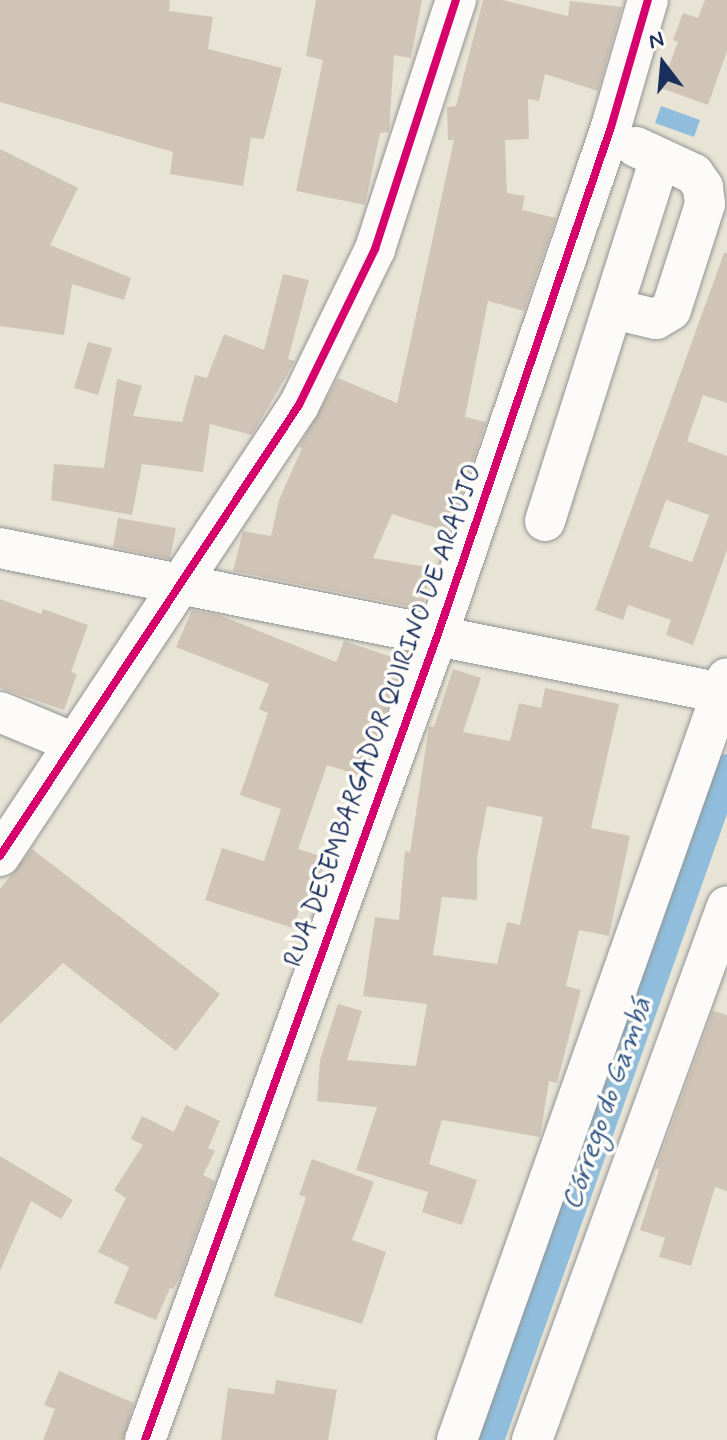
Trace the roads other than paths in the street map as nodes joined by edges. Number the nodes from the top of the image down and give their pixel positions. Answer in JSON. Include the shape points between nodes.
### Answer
{"nodes":[{"id":1,"x":456,"y":0,"type":"edge"},
{"id":2,"x":648,"y":0,"type":"edge"},
{"id":3,"x":611,"y":127,"type":"junction"},
{"id":4,"x":660,"y":159,"type":"junction"},
{"id":5,"x":613,"y":309,"type":"junction"},
{"id":6,"x":545,"y":521,"type":"dead end"},
{"id":7,"x":0,"y":548,"type":"edge"},
{"id":8,"x":183,"y":584,"type":"junction"},
{"id":9,"x":437,"y":637,"type":"junction"},
{"id":10,"x":725,"y":688,"type":"edge"},
{"id":11,"x":0,"y":712,"type":"edge"},
{"id":12,"x":74,"y":743,"type":"junction"},
{"id":13,"x":0,"y":856,"type":"edge"},
{"id":14,"x":727,"y":906,"type":"edge"},
{"id":15,"x":145,"y":1440,"type":"edge"},
{"id":16,"x":457,"y":1440,"type":"edge"},
{"id":17,"x":532,"y":1440,"type":"edge"}],
"edges":[{"from":1,"to":8,"type":"street","via":[[375,249],[299,405]]},
{"from":2,"to":3,"type":"street","name":"RUA DESEMBARGADOR QUIRINO DE ARAÚJO"},
{"from":3,"to":4,"type":"street","via":[[626,142]]},
{"from":3,"to":9,"type":"street","name":"RUA DESEMBARGADOR QUIRINO DE ARAÚJO"},
{"from":4,"to":5,"type":"street"},
{"from":4,"to":5,"type":"street","via":[[694,174],[705,204],[671,310],[656,319]]},
{"from":5,"to":6,"type":"street"},
{"from":7,"to":8,"type":"street"},
{"from":8,"to":9,"type":"street"},
{"from":8,"to":12,"type":"street"},
{"from":9,"to":10,"type":"street"},
{"from":9,"to":15,"type":"street","name":"RUA DESEMBARGADOR QUIRINO DE ARAÚJO"},
{"from":10,"to":16,"type":"street"},
{"from":11,"to":12,"type":"street"},
{"from":12,"to":13,"type":"street"},
{"from":14,"to":17,"type":"street"}]}
